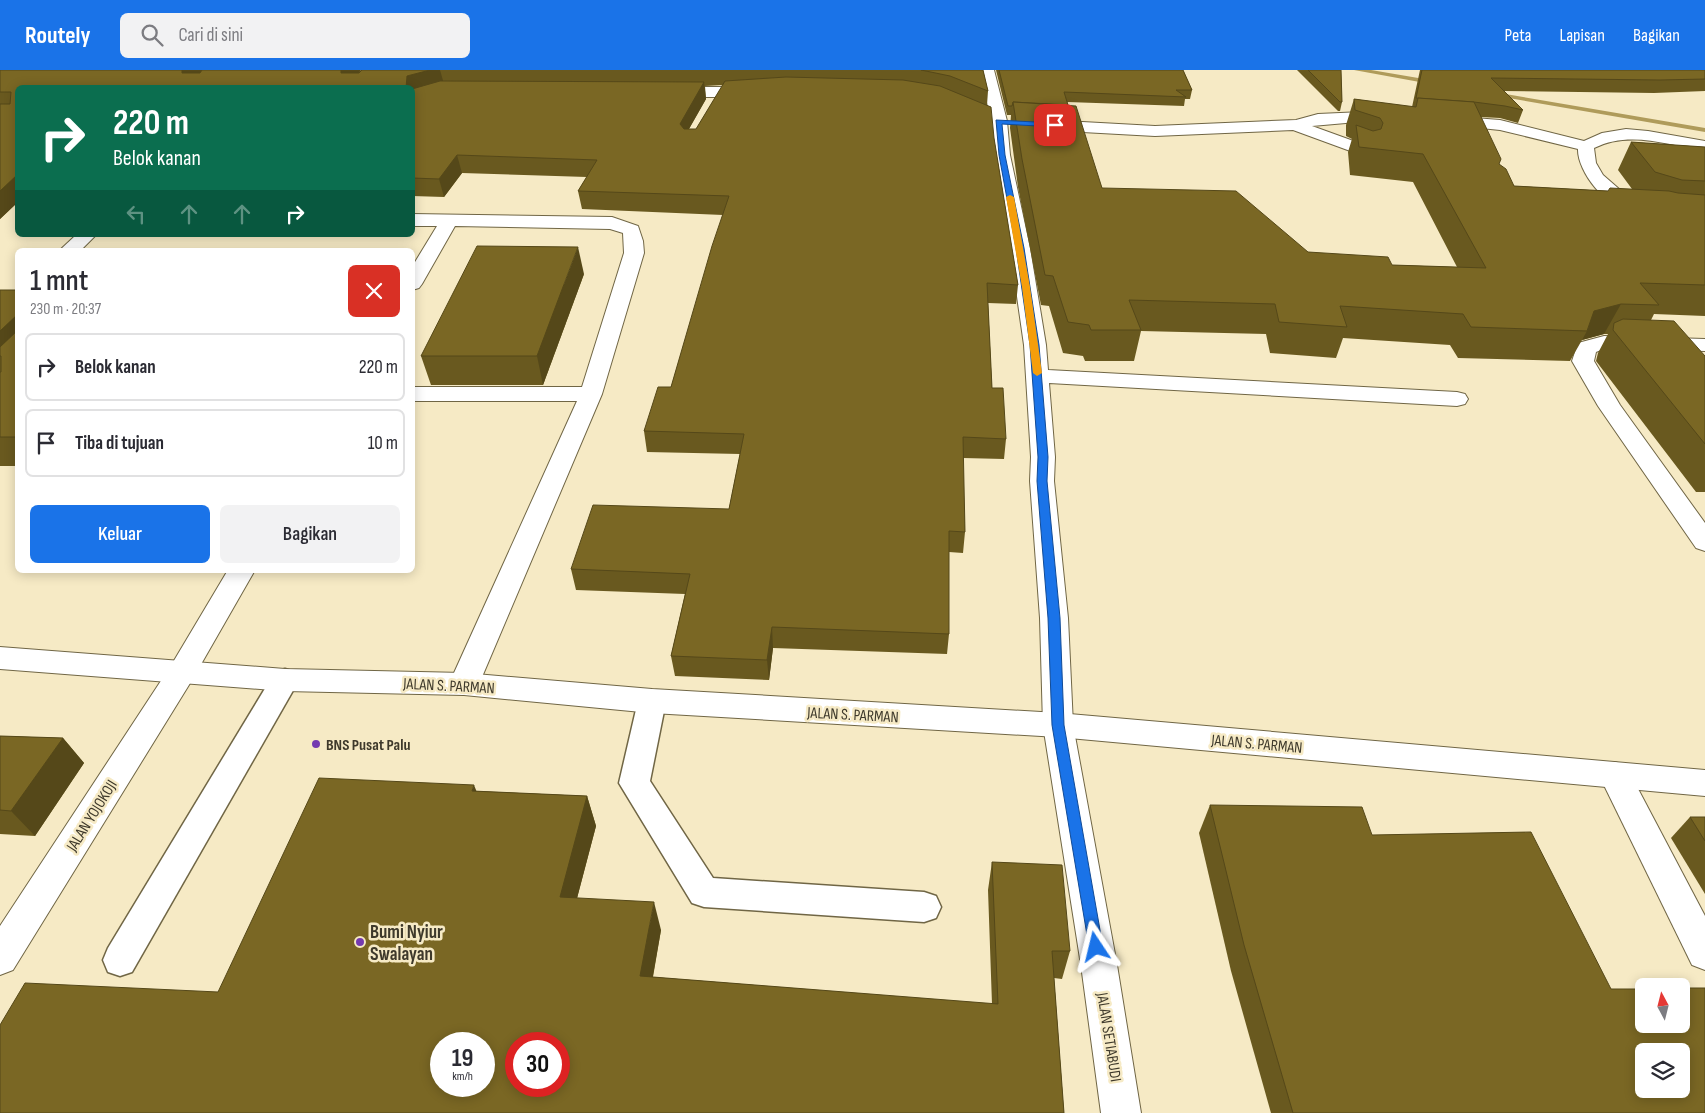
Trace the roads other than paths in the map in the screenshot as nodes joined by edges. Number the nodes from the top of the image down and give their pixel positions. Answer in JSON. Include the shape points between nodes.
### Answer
{"nodes":[{"id":1,"x":987,"y":73,"type":"edge"},
{"id":2,"x":771,"y":88,"type":"edge"},
{"id":3,"x":655,"y":92,"type":"edge"},
{"id":4,"x":720,"y":92,"type":"junction"},
{"id":5,"x":713,"y":107,"type":"edge"},
{"id":6,"x":1400,"y":117,"type":"edge"},
{"id":7,"x":1006,"y":120,"type":"junction"},
{"id":8,"x":1436,"y":120,"type":"edge"},
{"id":9,"x":1295,"y":125,"type":"junction"},
{"id":10,"x":1586,"y":146,"type":"junction"},
{"id":11,"x":1705,"y":146,"type":"edge"},
{"id":12,"x":1354,"y":147,"type":"dead end"},
{"id":13,"x":1585,"y":192,"type":"edge"},
{"id":14,"x":1625,"y":202,"type":"junction"},
{"id":15,"x":1643,"y":208,"type":"edge"},
{"id":16,"x":415,"y":220,"type":"edge"},
{"id":17,"x":449,"y":221,"type":"junction"},
{"id":18,"x":85,"y":237,"type":"edge"},
{"id":19,"x":72,"y":248,"type":"edge"},
{"id":20,"x":415,"y":279,"type":"edge"},
{"id":21,"x":1705,"y":345,"type":"edge"},
{"id":22,"x":1038,"y":376,"type":"junction"},
{"id":23,"x":415,"y":394,"type":"edge"},
{"id":24,"x":591,"y":394,"type":"junction"},
{"id":25,"x":1457,"y":399,"type":"dead end"},
{"id":26,"x":1705,"y":542,"type":"edge"},
{"id":27,"x":240,"y":573,"type":"edge"},
{"id":28,"x":0,"y":658,"type":"edge"},
{"id":29,"x":182,"y":672,"type":"junction"},
{"id":30,"x":285,"y":680,"type":"junction"},
{"id":31,"x":464,"y":684,"type":"junction"},
{"id":32,"x":652,"y":701,"type":"junction"},
{"id":33,"x":1058,"y":725,"type":"junction"},
{"id":34,"x":1615,"y":775,"type":"junction"},
{"id":35,"x":1705,"y":783,"type":"edge"},
{"id":36,"x":924,"y":907,"type":"dead end"},
{"id":37,"x":1705,"y":953,"type":"edge"},
{"id":38,"x":0,"y":958,"type":"edge"},
{"id":39,"x":120,"y":960,"type":"dead end"},
{"id":40,"x":1122,"y":1113,"type":"edge"}],
"edges":[{"from":1,"to":7,"type":"street","name":"JALAN SETIABUDI"},
{"from":2,"to":4,"type":"street"},
{"from":3,"to":4,"type":"street"},
{"from":4,"to":5,"type":"street"},
{"from":6,"to":9,"type":"street","via":[[1338,117]]},
{"from":7,"to":9,"type":"street","via":[[1155,131]]},
{"from":7,"to":22,"type":"street","name":"JALAN SETIABUDI","via":[[1002,155],[1020,248]]},
{"from":8,"to":10,"type":"street","via":[[1500,125]]},
{"from":9,"to":12,"type":"street"},
{"from":10,"to":11,"type":"street","via":[[1617,134]]},
{"from":10,"to":14,"type":"street","via":[[1585,155],[1596,176],[1606,189]]},
{"from":13,"to":14,"type":"street"},
{"from":14,"to":15,"type":"street"},
{"from":16,"to":17,"type":"street"},
{"from":17,"to":20,"type":"street"},
{"from":17,"to":24,"type":"street","via":[[612,223],[631,230],[634,253]]},
{"from":18,"to":19,"type":"street"},
{"from":21,"to":26,"type":"street","via":[[1604,342],[1586,348],[1583,361],[1609,406]]},
{"from":22,"to":25,"type":"street"},
{"from":22,"to":33,"type":"street","name":"JALAN SETIABUDI"},
{"from":23,"to":24,"type":"street"},
{"from":24,"to":31,"type":"street"},
{"from":27,"to":29,"type":"street","name":"JALAN YOJOKOJI"},
{"from":28,"to":29,"type":"street","name":"JALAN S. PARMAN"},
{"from":29,"to":30,"type":"street","name":"JALAN S. PARMAN"},
{"from":29,"to":38,"type":"street","name":"JALAN YOJOKOJI"},
{"from":30,"to":31,"type":"street","name":"JALAN S. PARMAN"},
{"from":30,"to":39,"type":"lane"},
{"from":31,"to":32,"type":"street","name":"JALAN S. PARMAN"},
{"from":32,"to":33,"type":"street","name":"JALAN S. PARMAN"},
{"from":32,"to":36,"type":"lane","via":[[634,784],[704,892]]},
{"from":33,"to":34,"type":"street","name":"JALAN S. PARMAN"},
{"from":33,"to":40,"type":"street","name":"JALAN SETIABUDI"},
{"from":34,"to":35,"type":"street","name":"JALAN S. PARMAN"},
{"from":34,"to":37,"type":"street"}]}
